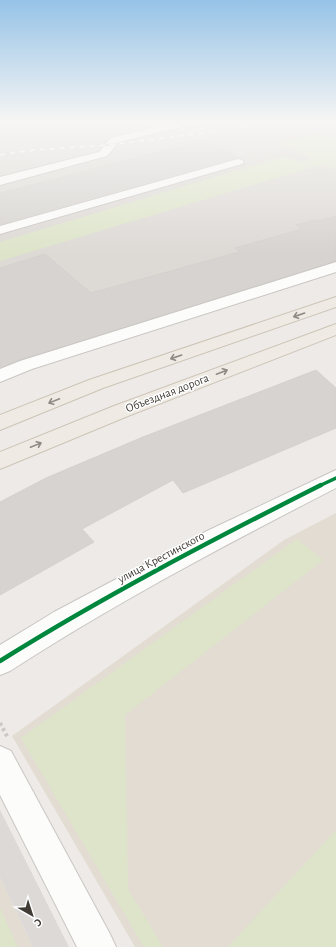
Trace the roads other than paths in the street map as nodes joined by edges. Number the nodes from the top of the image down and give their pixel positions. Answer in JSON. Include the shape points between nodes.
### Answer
{"nodes":[{"id":1,"x":60,"y":165,"type":"edge"},
{"id":2,"x":227,"y":165,"type":"edge"},
{"id":3,"x":0,"y":181,"type":"edge"},
{"id":4,"x":0,"y":230,"type":"edge"},
{"id":5,"x":336,"y":267,"type":"edge"},
{"id":6,"x":336,"y":302,"type":"edge"},
{"id":7,"x":336,"y":329,"type":"edge"},
{"id":8,"x":0,"y":376,"type":"edge"},
{"id":9,"x":0,"y":423,"type":"edge"},
{"id":10,"x":0,"y":461,"type":"edge"},
{"id":11,"x":336,"y":478,"type":"edge"},
{"id":12,"x":0,"y":661,"type":"edge"},
{"id":13,"x":0,"y":762,"type":"edge"},
{"id":14,"x":97,"y":947,"type":"edge"}],
"edges":[{"from":1,"to":3,"type":"street"},
{"from":2,"to":4,"type":"street"},
{"from":5,"to":8,"type":"street","via":[[26,365]]},
{"from":6,"to":9,"type":"main road","one_way":true,"via":[[96,384]]},
{"from":10,"to":7,"type":"main road","name":"Объездная дорога","one_way":true,"via":[[121,411]]},
{"from":11,"to":12,"type":"street","name":"улица Крестинского","via":[[216,538],[64,621]]},
{"from":13,"to":14,"type":"street"}]}
